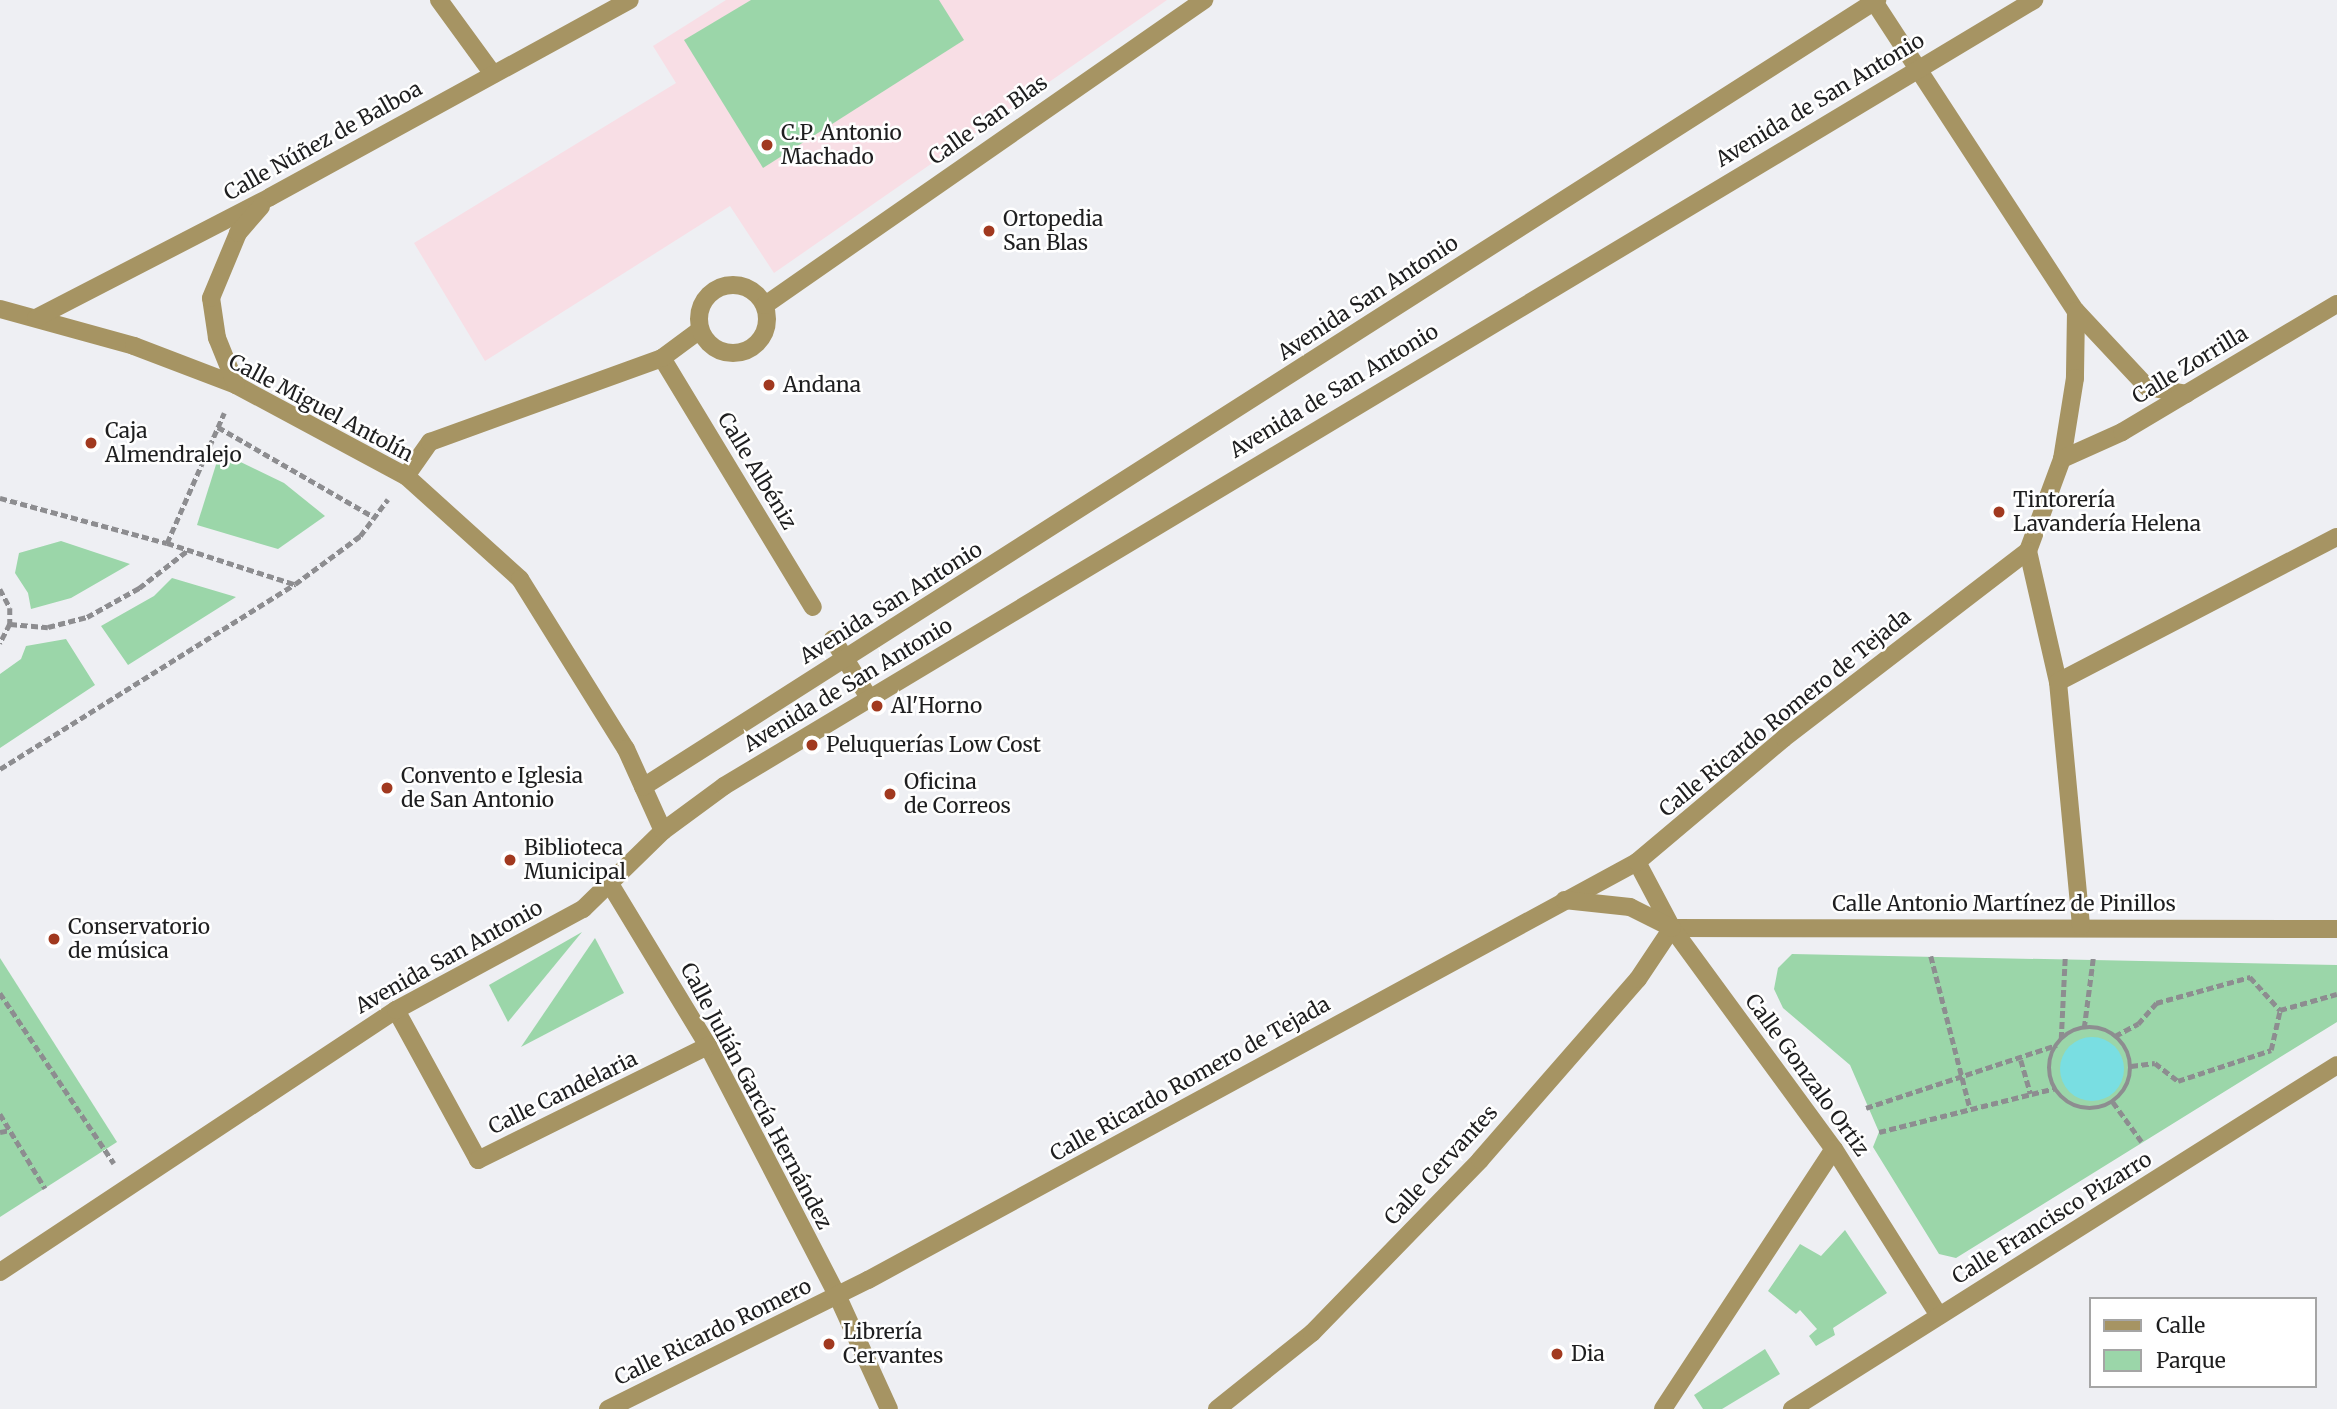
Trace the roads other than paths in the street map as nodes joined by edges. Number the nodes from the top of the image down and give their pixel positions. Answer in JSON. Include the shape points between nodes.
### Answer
{"nodes":[{"id":1,"x":439,"y":0,"type":"edge"},
{"id":2,"x":630,"y":0,"type":"edge"},
{"id":3,"x":1204,"y":0,"type":"edge"},
{"id":4,"x":2034,"y":0,"type":"edge"},
{"id":5,"x":1875,"y":1,"type":"edge"},
{"id":6,"x":1919,"y":68,"type":"junction"},
{"id":7,"x":493,"y":75,"type":"junction"},
{"id":8,"x":270,"y":197,"type":"junction"},
{"id":9,"x":2337,"y":304,"type":"edge"},
{"id":10,"x":765,"y":305,"type":"junction"},
{"id":11,"x":0,"y":309,"type":"edge"},
{"id":12,"x":2076,"y":312,"type":"junction"},
{"id":13,"x":36,"y":318,"type":"junction"},
{"id":14,"x":700,"y":330,"type":"junction"},
{"id":15,"x":662,"y":358,"type":"junction"},
{"id":16,"x":236,"y":385,"type":"junction"},
{"id":17,"x":2186,"y":394,"type":"junction"},
{"id":18,"x":2062,"y":459,"type":"junction"},
{"id":19,"x":406,"y":476,"type":"junction"},
{"id":20,"x":2337,"y":537,"type":"edge"},
{"id":21,"x":2028,"y":551,"type":"junction"},
{"id":22,"x":813,"y":607,"type":"dead end"},
{"id":23,"x":833,"y":639,"type":"dead end"},
{"id":24,"x":845,"y":659,"type":"junction"},
{"id":25,"x":2058,"y":682,"type":"junction"},
{"id":26,"x":869,"y":698,"type":"junction"},
{"id":27,"x":643,"y":787,"type":"junction"},
{"id":28,"x":663,"y":831,"type":"junction"},
{"id":29,"x":1637,"y":862,"type":"junction"},
{"id":30,"x":610,"y":884,"type":"junction"},
{"id":31,"x":1564,"y":900,"type":"junction"},
{"id":32,"x":2081,"y":926,"type":"junction"},
{"id":33,"x":1671,"y":928,"type":"junction"},
{"id":34,"x":2337,"y":929,"type":"edge"},
{"id":35,"x":396,"y":1010,"type":"junction"},
{"id":36,"x":708,"y":1046,"type":"junction"},
{"id":37,"x":2337,"y":1065,"type":"edge"},
{"id":38,"x":1834,"y":1149,"type":"junction"},
{"id":39,"x":0,"y":1272,"type":"edge"},
{"id":40,"x":837,"y":1295,"type":"junction"},
{"id":41,"x":1939,"y":1316,"type":"junction"},
{"id":42,"x":608,"y":1409,"type":"edge"},
{"id":43,"x":889,"y":1409,"type":"edge"},
{"id":44,"x":1217,"y":1409,"type":"edge"},
{"id":45,"x":1663,"y":1409,"type":"edge"},
{"id":46,"x":1792,"y":1409,"type":"edge"}],
"edges":[{"from":1,"to":7,"type":"street"},
{"from":2,"to":7,"type":"street","name":"Calle Núñez de Balboa"},
{"from":3,"to":10,"type":"street","name":"Calle San Blas"},
{"from":4,"to":6,"type":"street","name":"Avenida de San Antonio"},
{"from":5,"to":6,"type":"street"},
{"from":5,"to":24,"type":"street","name":"Avenida San Antonio"},
{"from":6,"to":12,"type":"street"},
{"from":6,"to":26,"type":"street","name":"Avenida de San Antonio"},
{"from":7,"to":8,"type":"street","name":"Calle Núñez de Balboa"},
{"from":8,"to":13,"type":"street","name":"Calle Núñez de Balboa"},
{"from":8,"to":16,"type":"street","via":[[238,233],[211,298],[217,338]]},
{"from":9,"to":17,"type":"street","name":"Calle Zorrilla"},
{"from":10,"to":14,"type":"street","via":[[746,288],[722,287],[702,304]]},
{"from":10,"to":14,"type":"street","via":[[765,332],[745,352],[716,349]]},
{"from":11,"to":13,"type":"street","name":"Calle Miguel Antolín"},
{"from":12,"to":17,"type":"street","via":[[2147,387]]},
{"from":12,"to":18,"type":"street","via":[[2075,378]]},
{"from":13,"to":16,"type":"street","name":"Calle Miguel Antolín","via":[[134,346]]},
{"from":14,"to":15,"type":"street"},
{"from":15,"to":19,"type":"street","via":[[430,442]]},
{"from":15,"to":22,"type":"street","name":"Calle Albéniz"},
{"from":16,"to":19,"type":"street","name":"Calle Miguel Antolín"},
{"from":17,"to":18,"type":"street","name":"Calle Zorrilla","via":[[2122,432]]},
{"from":18,"to":21,"type":"street"},
{"from":19,"to":27,"type":"street","name":"Calle Miguel Antolín","via":[[520,579],[626,749]]},
{"from":20,"to":25,"type":"street"},
{"from":21,"to":25,"type":"street"},
{"from":21,"to":29,"type":"street","name":"Calle Ricardo Romero de Tejada","via":[[1784,738]]},
{"from":23,"to":24,"type":"street"},
{"from":24,"to":26,"type":"street"},
{"from":24,"to":27,"type":"street","name":"Avenida San Antonio"},
{"from":25,"to":32,"type":"street"},
{"from":26,"to":28,"type":"street","name":"Avenida de San Antonio","via":[[724,786]]},
{"from":27,"to":28,"type":"street"},
{"from":28,"to":30,"type":"street","name":"Avenida San Antonio"},
{"from":29,"to":31,"type":"street","name":"Calle Ricardo Romero de Tejada"},
{"from":29,"to":33,"type":"street","name":"Calle Gonzalo Ortiz"},
{"from":30,"to":35,"type":"street","name":"Avenida San Antonio","via":[[583,909]]},
{"from":30,"to":36,"type":"street","name":"Calle Julián García Hernández"},
{"from":31,"to":33,"type":"street","via":[[1630,907]]},
{"from":31,"to":40,"type":"street","name":"Calle Ricardo Romero de Tejada"},
{"from":32,"to":33,"type":"street","name":"Calle Antonio Martínez de Pinillos"},
{"from":32,"to":34,"type":"street","name":"Calle Antonio Martínez de Pinillos"},
{"from":33,"to":38,"type":"street","name":"Calle Gonzalo Ortiz"},
{"from":33,"to":44,"type":"street","name":"Calle Cervantes","via":[[1638,979],[1480,1160],[1312,1333]]},
{"from":35,"to":36,"type":"street","name":"Calle Candelaria","via":[[478,1160]]},
{"from":35,"to":39,"type":"street","name":"Avenida San Antonio"},
{"from":36,"to":40,"type":"street","name":"Calle Julián García Hernández"},
{"from":37,"to":41,"type":"street","name":"Calle Francisco Pizarro"},
{"from":38,"to":41,"type":"street","name":"Calle Gonzalo Ortiz"},
{"from":38,"to":45,"type":"street"},
{"from":40,"to":42,"type":"street","name":"Calle Ricardo Romero"},
{"from":40,"to":43,"type":"street","name":"Calle Julián García Hernández"},
{"from":41,"to":46,"type":"street","name":"Calle Francisco Pizarro"}]}
